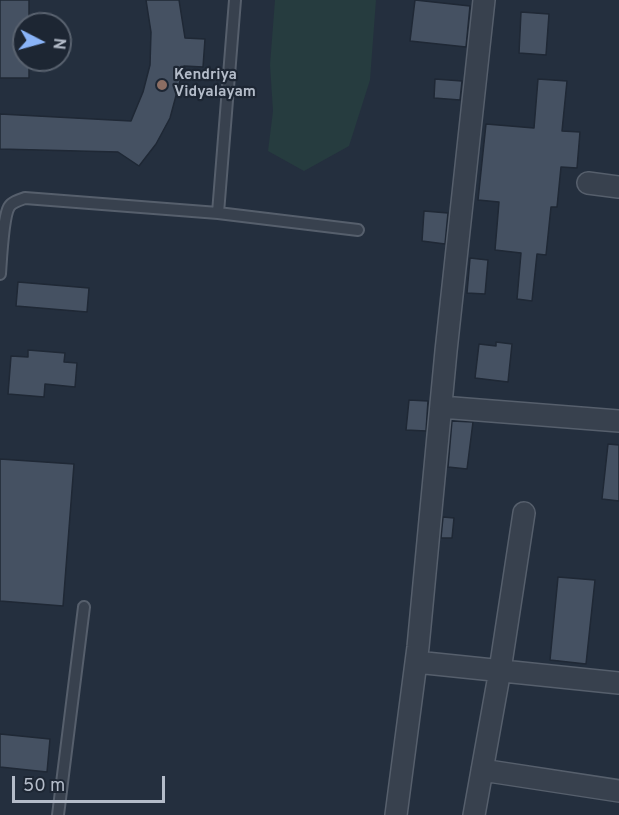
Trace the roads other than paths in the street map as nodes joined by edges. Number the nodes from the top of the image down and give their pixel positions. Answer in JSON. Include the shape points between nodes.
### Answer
{"nodes":[{"id":1,"x":235,"y":0,"type":"edge"},
{"id":2,"x":484,"y":0,"type":"edge"},
{"id":3,"x":588,"y":183,"type":"dead end"},
{"id":4,"x":619,"y":187,"type":"edge"},
{"id":5,"x":218,"y":213,"type":"junction"},
{"id":6,"x":358,"y":230,"type":"dead end"},
{"id":7,"x":0,"y":274,"type":"edge"},
{"id":8,"x":441,"y":407,"type":"junction"},
{"id":9,"x":619,"y":421,"type":"edge"},
{"id":10,"x":524,"y":513,"type":"dead end"},
{"id":11,"x":84,"y":608,"type":"dead end"},
{"id":12,"x":434,"y":663,"type":"junction"},
{"id":13,"x":500,"y":670,"type":"junction"},
{"id":14,"x":619,"y":683,"type":"edge"},
{"id":15,"x":482,"y":770,"type":"junction"},
{"id":16,"x":619,"y":791,"type":"edge"},
{"id":17,"x":58,"y":815,"type":"edge"},
{"id":18,"x":396,"y":815,"type":"edge"},
{"id":19,"x":474,"y":815,"type":"edge"}],
"edges":[{"from":1,"to":5,"type":"lane"},
{"from":2,"to":8,"type":"street"},
{"from":3,"to":4,"type":"street"},
{"from":5,"to":6,"type":"lane"},
{"from":5,"to":7,"type":"lane","via":[[25,198],[9,206]]},
{"from":8,"to":9,"type":"street"},
{"from":8,"to":12,"type":"street"},
{"from":10,"to":13,"type":"street"},
{"from":11,"to":17,"type":"lane"},
{"from":12,"to":13,"type":"street"},
{"from":12,"to":18,"type":"street"},
{"from":13,"to":14,"type":"street"},
{"from":13,"to":15,"type":"street"},
{"from":15,"to":16,"type":"street"},
{"from":15,"to":19,"type":"street"}]}
